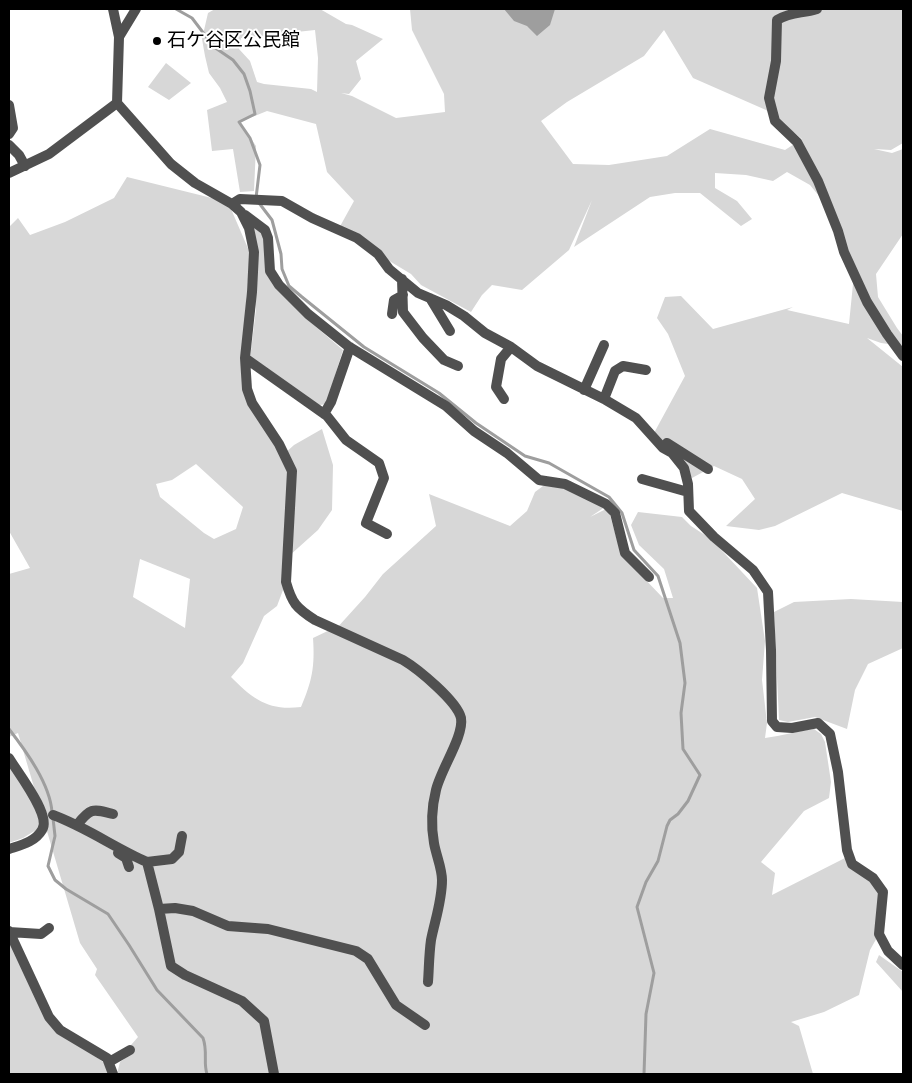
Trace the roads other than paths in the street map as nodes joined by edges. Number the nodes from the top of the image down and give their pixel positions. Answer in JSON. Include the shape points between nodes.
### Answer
{"nodes":[{"id":1,"x":113,"y":9,"type":"edge"},
{"id":2,"x":136,"y":9,"type":"edge"},
{"id":3,"x":817,"y":9,"type":"edge"},
{"id":4,"x":119,"y":37,"type":"junction"},
{"id":5,"x":117,"y":103,"type":"junction"},
{"id":6,"x":9,"y":105,"type":"edge"},
{"id":7,"x":9,"y":134,"type":"edge"},
{"id":8,"x":9,"y":145,"type":"edge"},
{"id":9,"x":25,"y":166,"type":"junction"},
{"id":10,"x":9,"y":173,"type":"edge"},
{"id":11,"x":232,"y":204,"type":"junction"},
{"id":12,"x":241,"y":212,"type":"junction"},
{"id":13,"x":402,"y":279,"type":"junction"},
{"id":14,"x":402,"y":295,"type":"junction"},
{"id":15,"x":430,"y":298,"type":"junction"},
{"id":16,"x":392,"y":314,"type":"dead end"},
{"id":17,"x":450,"y":331,"type":"dead end"},
{"id":18,"x":604,"y":345,"type":"dead end"},
{"id":19,"x":350,"y":347,"type":"junction"},
{"id":20,"x":511,"y":347,"type":"junction"},
{"id":21,"x":903,"y":356,"type":"edge"},
{"id":22,"x":245,"y":358,"type":"junction"},
{"id":23,"x":458,"y":366,"type":"dead end"},
{"id":24,"x":646,"y":370,"type":"dead end"},
{"id":25,"x":584,"y":390,"type":"junction"},
{"id":26,"x":504,"y":399,"type":"dead end"},
{"id":27,"x":604,"y":399,"type":"junction"},
{"id":28,"x":324,"y":414,"type":"junction"},
{"id":29,"x":650,"y":432,"type":"junction"},
{"id":30,"x":708,"y":469,"type":"dead end"},
{"id":31,"x":642,"y":479,"type":"dead end"},
{"id":32,"x":688,"y":492,"type":"junction"},
{"id":33,"x":386,"y":534,"type":"dead end"},
{"id":34,"x":649,"y":577,"type":"dead end"},
{"id":35,"x":9,"y":758,"type":"edge"},
{"id":36,"x":113,"y":814,"type":"dead end"},
{"id":37,"x":53,"y":815,"type":"dead end"},
{"id":38,"x":77,"y":824,"type":"junction"},
{"id":39,"x":182,"y":836,"type":"dead end"},
{"id":40,"x":101,"y":838,"type":"junction"},
{"id":41,"x":9,"y":849,"type":"edge"},
{"id":42,"x":148,"y":862,"type":"junction"},
{"id":43,"x":129,"y":867,"type":"dead end"},
{"id":44,"x":159,"y":909,"type":"junction"},
{"id":45,"x":49,"y":928,"type":"dead end"},
{"id":46,"x":9,"y":932,"type":"edge"},
{"id":47,"x":903,"y":965,"type":"edge"},
{"id":48,"x":428,"y":982,"type":"dead end"},
{"id":49,"x":425,"y":1025,"type":"dead end"},
{"id":50,"x":130,"y":1050,"type":"dead end"},
{"id":51,"x":108,"y":1062,"type":"junction"},
{"id":52,"x":113,"y":1074,"type":"edge"},
{"id":53,"x":274,"y":1074,"type":"edge"}],
"edges":[{"from":1,"to":4,"type":"street"},
{"from":2,"to":4,"type":"street"},
{"from":3,"to":21,"type":"street","via":[[787,14],[777,20],[776,61],[769,98],[775,121],[797,142],[818,181],[844,252],[868,302]]},
{"from":4,"to":5,"type":"street"},
{"from":5,"to":9,"type":"street","via":[[49,154]]},
{"from":5,"to":11,"type":"street","via":[[171,164]]},
{"from":6,"to":7,"type":"street","via":[[14,128]]},
{"from":8,"to":9,"type":"street"},
{"from":9,"to":10,"type":"street"},
{"from":11,"to":12,"type":"street"},
{"from":11,"to":13,"type":"street","via":[[240,199],[282,201],[357,238]]},
{"from":12,"to":19,"type":"street","via":[[265,230],[270,271],[279,285],[308,314]]},
{"from":12,"to":22,"type":"street","via":[[249,228],[254,252]]},
{"from":13,"to":14,"type":"street"},
{"from":13,"to":15,"type":"street","via":[[418,293]]},
{"from":14,"to":16,"type":"street","via":[[394,300]]},
{"from":14,"to":23,"type":"street","via":[[403,312],[408,319],[444,360]]},
{"from":15,"to":17,"type":"street"},
{"from":15,"to":20,"type":"street"},
{"from":18,"to":25,"type":"street"},
{"from":19,"to":28,"type":"street"},
{"from":19,"to":34,"type":"street","via":[[446,406],[539,480],[565,484],[606,504],[615,513],[625,553]]},
{"from":20,"to":25,"type":"street","via":[[536,366]]},
{"from":20,"to":26,"type":"street","via":[[502,359],[496,387]]},
{"from":22,"to":28,"type":"street"},
{"from":22,"to":48,"type":"street","via":[[247,389],[252,403],[292,470],[286,582],[290,598],[301,612],[315,620],[412,666],[451,701],[461,718],[460,733],[442,770],[432,814],[442,878]]},
{"from":24,"to":27,"type":"street","via":[[623,366],[616,371]]},
{"from":25,"to":27,"type":"street"},
{"from":27,"to":29,"type":"street","via":[[636,418]]},
{"from":28,"to":33,"type":"street","via":[[346,440],[379,463],[384,478],[366,523]]},
{"from":29,"to":30,"type":"street"},
{"from":29,"to":32,"type":"street","via":[[684,468]]},
{"from":31,"to":32,"type":"street"},
{"from":32,"to":47,"type":"street","via":[[689,511],[753,570],[768,592],[772,721],[777,727],[792,728],[818,723],[830,734],[847,850],[852,864],[873,878],[883,892],[879,934],[888,951]]},
{"from":35,"to":41,"type":"street","via":[[40,805],[46,822],[30,842]]},
{"from":36,"to":38,"type":"street","via":[[90,810]]},
{"from":37,"to":38,"type":"street"},
{"from":38,"to":40,"type":"street"},
{"from":39,"to":42,"type":"street","via":[[179,852],[172,859]]},
{"from":40,"to":42,"type":"street"},
{"from":40,"to":43,"type":"street","via":[[126,858]]},
{"from":42,"to":44,"type":"street"},
{"from":44,"to":49,"type":"street","via":[[194,911],[228,926],[268,929],[356,950],[368,959],[396,1005]]},
{"from":44,"to":53,"type":"street","via":[[171,966],[242,1001],[264,1021]]},
{"from":45,"to":46,"type":"street","via":[[41,934]]},
{"from":46,"to":51,"type":"street","via":[[49,1017],[60,1030],[107,1058]]},
{"from":50,"to":51,"type":"street"},
{"from":51,"to":52,"type":"street"}]}
